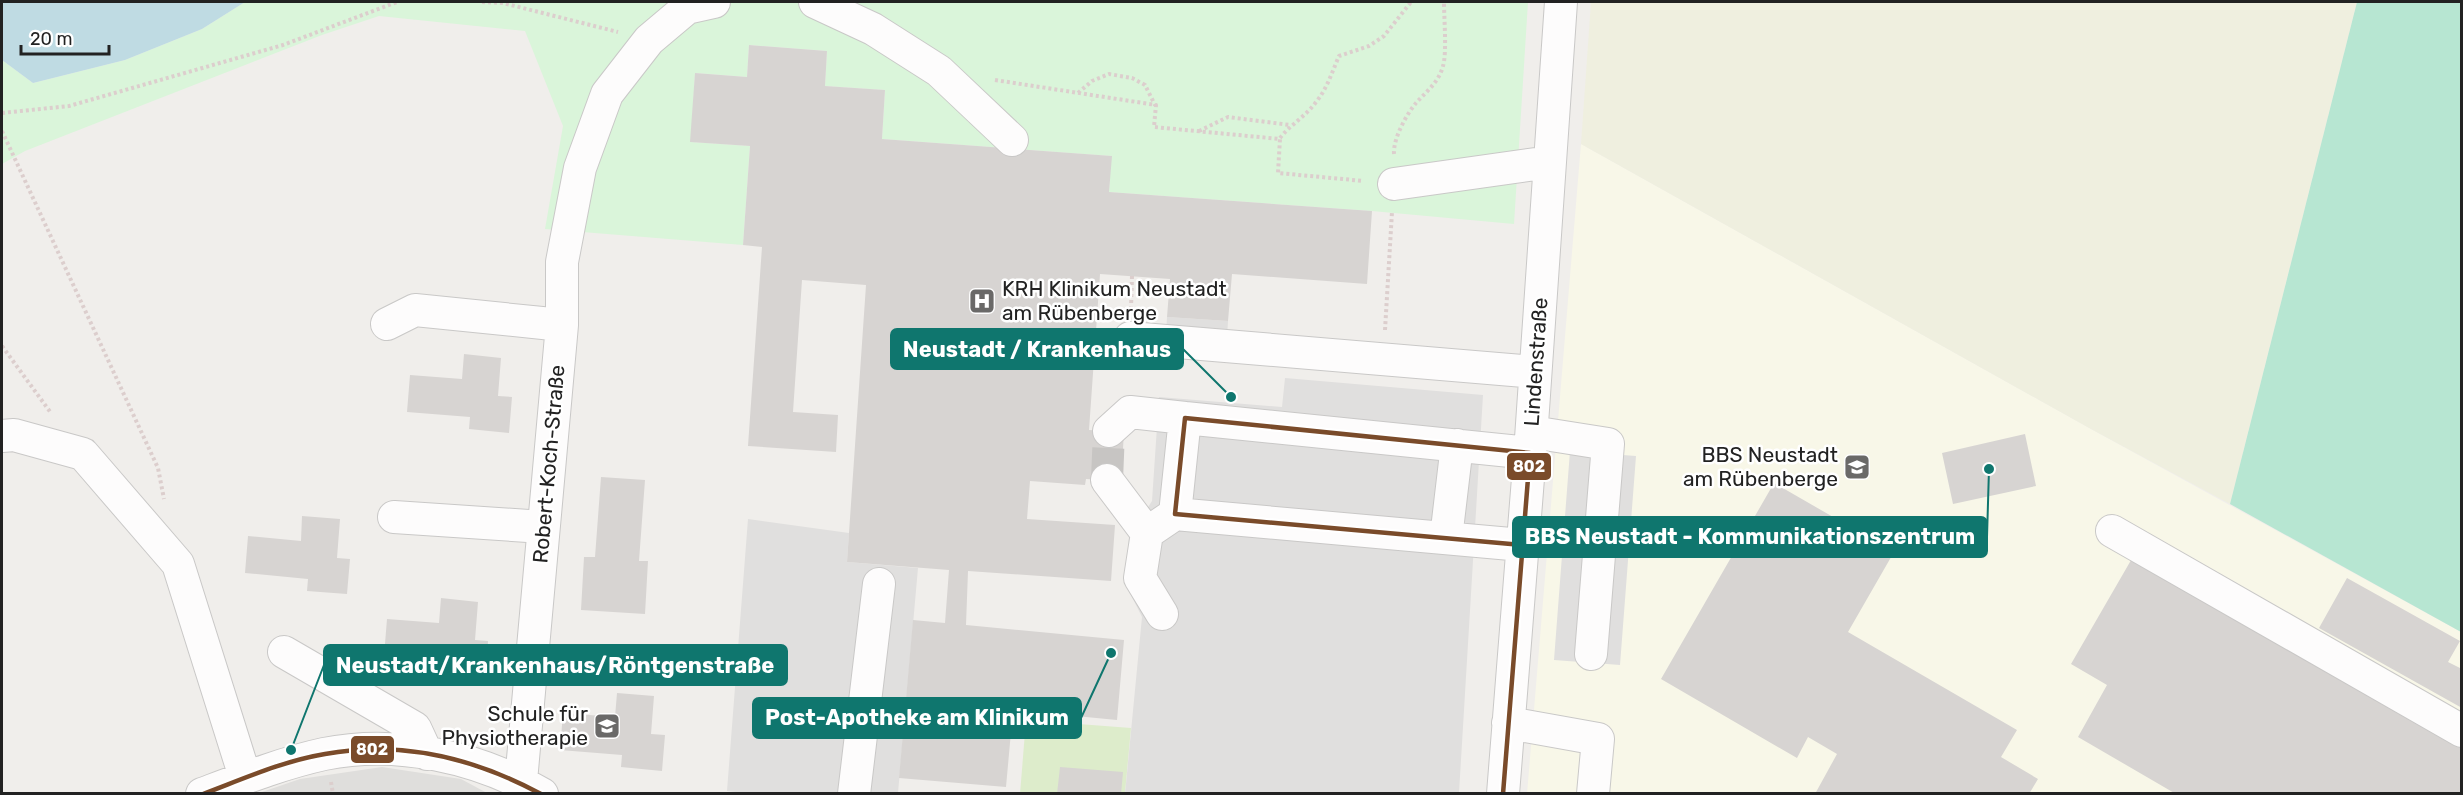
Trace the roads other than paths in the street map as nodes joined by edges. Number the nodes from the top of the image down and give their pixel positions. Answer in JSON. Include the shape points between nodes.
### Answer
{"nodes":[{"id":1,"x":714,"y":2,"type":"edge"},
{"id":2,"x":815,"y":2,"type":"edge"},
{"id":3,"x":1561,"y":2,"type":"edge"},
{"id":4,"x":1012,"y":140,"type":"dead end"},
{"id":5,"x":1550,"y":162,"type":"junction"},
{"id":6,"x":1394,"y":183,"type":"road end"},
{"id":7,"x":387,"y":324,"type":"dead end"},
{"id":8,"x":562,"y":325,"type":"junction"},
{"id":9,"x":1130,"y":338,"type":"dead end"},
{"id":10,"x":1535,"y":372,"type":"junction"},
{"id":11,"x":1185,"y":418,"type":"junction"},
{"id":12,"x":1109,"y":431,"type":"dead end"},
{"id":13,"x":2,"y":436,"type":"edge"},
{"id":14,"x":1531,"y":442,"type":"junction"},
{"id":15,"x":1457,"y":445,"type":"junction"},
{"id":16,"x":1107,"y":480,"type":"tunnel mouth"},
{"id":17,"x":1175,"y":514,"type":"junction"},
{"id":18,"x":394,"y":517,"type":"dead end"},
{"id":19,"x":543,"y":527,"type":"junction"},
{"id":20,"x":2112,"y":531,"type":"dead end"},
{"id":21,"x":1148,"y":532,"type":"junction"},
{"id":22,"x":1446,"y":538,"type":"junction"},
{"id":23,"x":1522,"y":545,"type":"junction"},
{"id":24,"x":879,"y":584,"type":"dead end"},
{"id":25,"x":1162,"y":614,"type":"dead end"},
{"id":26,"x":285,"y":652,"type":"dead end"},
{"id":27,"x":1591,"y":654,"type":"dead end"},
{"id":28,"x":1509,"y":723,"type":"junction"},
{"id":29,"x":2462,"y":730,"type":"edge"},
{"id":30,"x":427,"y":754,"type":"junction"},
{"id":31,"x":245,"y":777,"type":"junction"},
{"id":32,"x":531,"y":787,"type":"edge"},
{"id":33,"x":202,"y":794,"type":"edge"},
{"id":34,"x":854,"y":794,"type":"edge"},
{"id":35,"x":1503,"y":794,"type":"edge"},
{"id":36,"x":1593,"y":794,"type":"edge"}],
"edges":[{"from":1,"to":8,"type":"street","name":"Robert-Koch-Straße","via":[[687,8],[649,40],[607,94],[580,168],[562,262]]},
{"from":2,"to":4,"type":"street","via":[[873,29],[939,71]]},
{"from":3,"to":5,"type":"street","name":"Lindenstraße"},
{"from":5,"to":6,"type":"street"},
{"from":5,"to":10,"type":"street","name":"Lindenstraße"},
{"from":7,"to":8,"type":"street","via":[[415,310]]},
{"from":8,"to":19,"type":"street","name":"Robert-Koch-Straße"},
{"from":9,"to":10,"type":"street"},
{"from":10,"to":14,"type":"street","name":"Lindenstraße"},
{"from":11,"to":12,"type":"street","via":[[1130,412]]},
{"from":11,"to":15,"type":"street"},
{"from":11,"to":17,"type":"street"},
{"from":13,"to":31,"type":"street","via":[[14,435],[83,454],[178,564]]},
{"from":14,"to":15,"type":"street"},
{"from":14,"to":23,"type":"street","name":"Lindenstraße"},
{"from":14,"to":27,"type":"street","via":[[1608,444]]},
{"from":15,"to":22,"type":"street"},
{"from":16,"to":21,"type":"street"},
{"from":17,"to":21,"type":"street"},
{"from":17,"to":22,"type":"street"},
{"from":18,"to":19,"type":"street"},
{"from":19,"to":32,"type":"street","name":"Robert-Koch-Straße"},
{"from":20,"to":29,"type":"street"},
{"from":21,"to":25,"type":"street","via":[[1140,578]]},
{"from":22,"to":23,"type":"street"},
{"from":23,"to":28,"type":"street","name":"Lindenstraße"},
{"from":24,"to":34,"type":"street"},
{"from":26,"to":30,"type":"street","via":[[415,728]]},
{"from":28,"to":35,"type":"street","name":"Lindenstraße"},
{"from":28,"to":36,"type":"street","via":[[1598,739]]},
{"from":30,"to":31,"type":"street","via":[[390,748],[325,754]]},
{"from":30,"to":32,"type":"street","via":[[458,759]]},
{"from":31,"to":33,"type":"street"}]}
